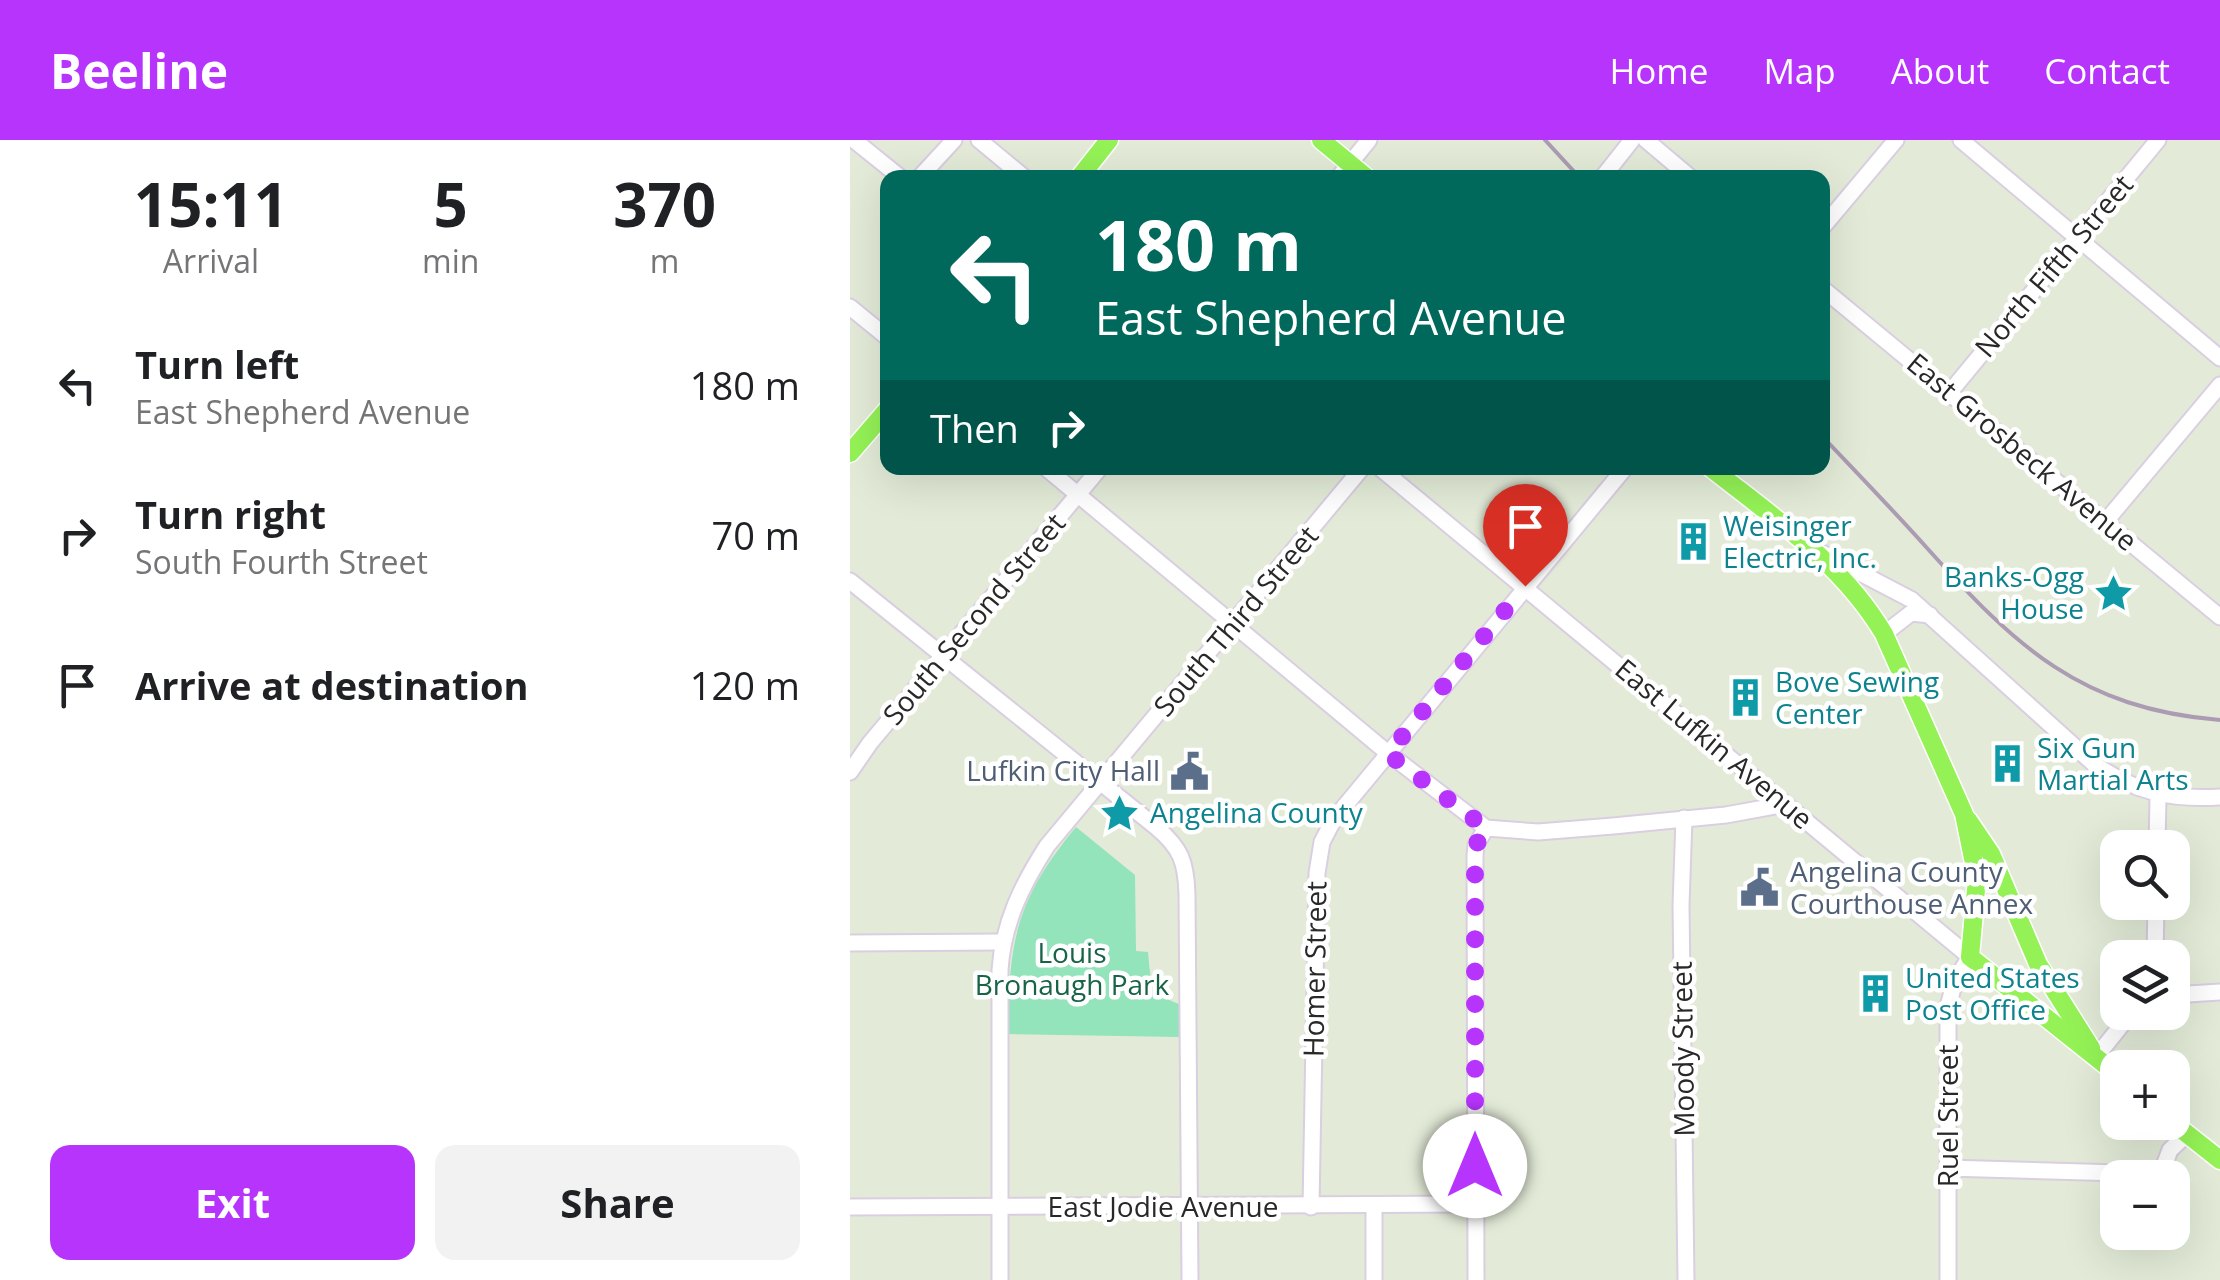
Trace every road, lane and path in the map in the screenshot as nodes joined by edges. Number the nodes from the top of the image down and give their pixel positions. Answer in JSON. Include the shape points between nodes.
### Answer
{"nodes":[{"id":1,"x":854,"y":140,"type":"edge"},
{"id":2,"x":954,"y":140,"type":"edge"},
{"id":3,"x":979,"y":140,"type":"edge"},
{"id":4,"x":1109,"y":140,"type":"edge"},
{"id":5,"x":1321,"y":140,"type":"edge"},
{"id":6,"x":1369,"y":140,"type":"edge"},
{"id":7,"x":1632,"y":140,"type":"edge"},
{"id":8,"x":1646,"y":140,"type":"edge"},
{"id":9,"x":1896,"y":140,"type":"edge"},
{"id":10,"x":1961,"y":140,"type":"edge"},
{"id":11,"x":2158,"y":140,"type":"edge"},
{"id":12,"x":891,"y":170,"type":"edge"},
{"id":13,"x":927,"y":170,"type":"edge"},
{"id":14,"x":1015,"y":170,"type":"edge"},
{"id":15,"x":1085,"y":170,"type":"edge"},
{"id":16,"x":1344,"y":170,"type":"edge"},
{"id":17,"x":1608,"y":170,"type":"edge"},
{"id":18,"x":1681,"y":170,"type":"edge"},
{"id":19,"x":1830,"y":218,"type":"edge"},
{"id":20,"x":2079,"y":237,"type":"junction"},
{"id":21,"x":1830,"y":294,"type":"edge"},
{"id":22,"x":850,"y":307,"type":"edge"},
{"id":23,"x":880,"y":331,"type":"edge"},
{"id":24,"x":2220,"y":358,"type":"edge"},
{"id":25,"x":2220,"y":385,"type":"edge"},
{"id":26,"x":1950,"y":392,"type":"junction"},
{"id":27,"x":880,"y":418,"type":"edge"},
{"id":28,"x":850,"y":454,"type":"edge"},
{"id":29,"x":1055,"y":475,"type":"edge"},
{"id":30,"x":1094,"y":475,"type":"edge"},
{"id":31,"x":1356,"y":475,"type":"edge"},
{"id":32,"x":1389,"y":475,"type":"edge"},
{"id":33,"x":1619,"y":475,"type":"edge"},
{"id":34,"x":1720,"y":475,"type":"edge"},
{"id":35,"x":1078,"y":494,"type":"junction"},
{"id":36,"x":2106,"y":521,"type":"junction"},
{"id":37,"x":1810,"y":547,"type":"junction"},
{"id":38,"x":850,"y":581,"type":"edge"},
{"id":39,"x":1525,"y":586,"type":"junction"},
{"id":40,"x":1930,"y":614,"type":"junction"},
{"id":41,"x":2220,"y":616,"type":"edge"},
{"id":42,"x":1232,"y":626,"type":"junction"},
{"id":43,"x":1884,"y":634,"type":"junction"},
{"id":44,"x":945,"y":658,"type":"junction"},
{"id":45,"x":1388,"y":754,"type":"junction"},
{"id":46,"x":850,"y":772,"type":"edge"},
{"id":47,"x":1100,"y":783,"type":"junction"},
{"id":48,"x":2158,"y":796,"type":"junction"},
{"id":49,"x":2220,"y":797,"type":"edge"},
{"id":50,"x":1786,"y":804,"type":"junction"},
{"id":51,"x":1964,"y":814,"type":"junction"},
{"id":52,"x":1684,"y":818,"type":"junction"},
{"id":53,"x":1486,"y":828,"type":"junction"},
{"id":54,"x":2157,"y":830,"type":"edge"},
{"id":55,"x":850,"y":942,"type":"edge"},
{"id":56,"x":1002,"y":942,"type":"junction"},
{"id":57,"x":1970,"y":958,"type":"junction"},
{"id":58,"x":2220,"y":992,"type":"edge"},
{"id":59,"x":2190,"y":993,"type":"edge"},
{"id":60,"x":2117,"y":1030,"type":"edge"},
{"id":61,"x":2096,"y":1056,"type":"junction"},
{"id":62,"x":2100,"y":1059,"type":"edge"},
{"id":63,"x":2190,"y":1138,"type":"edge"},
{"id":64,"x":2174,"y":1140,"type":"edge"},
{"id":65,"x":2215,"y":1159,"type":"edge"},
{"id":66,"x":1946,"y":1168,"type":"junction"},
{"id":67,"x":1475,"y":1204,"type":"junction"},
{"id":68,"x":1190,"y":1206,"type":"junction"},
{"id":69,"x":1374,"y":1206,"type":"junction"},
{"id":70,"x":850,"y":1207,"type":"edge"},
{"id":71,"x":1000,"y":1207,"type":"junction"},
{"id":72,"x":1311,"y":1207,"type":"junction"},
{"id":73,"x":1000,"y":1280,"type":"edge"},
{"id":74,"x":1190,"y":1280,"type":"edge"},
{"id":75,"x":1374,"y":1280,"type":"edge"},
{"id":76,"x":1476,"y":1280,"type":"edge"},
{"id":77,"x":1686,"y":1280,"type":"edge"},
{"id":78,"x":1948,"y":1280,"type":"edge"}],
"edges":[{"from":1,"to":12,"type":"street"},
{"from":2,"to":13,"type":"street"},
{"from":3,"to":14,"type":"street"},
{"from":4,"to":15,"type":"main road"},
{"from":5,"to":16,"type":"main road"},
{"from":6,"to":16,"type":"street"},
{"from":7,"to":17,"type":"street"},
{"from":8,"to":18,"type":"street"},
{"from":9,"to":19,"type":"street"},
{"from":10,"to":20,"type":"street"},
{"from":11,"to":20,"type":"street","name":"North Fifth Street"},
{"from":20,"to":24,"type":"street"},
{"from":20,"to":26,"type":"street","name":"North Fifth Street"},
{"from":21,"to":26,"type":"street","name":"East Grosbeck Avenue"},
{"from":22,"to":23,"type":"street"},
{"from":25,"to":36,"type":"street"},
{"from":26,"to":36,"type":"street","name":"East Grosbeck Avenue"},
{"from":27,"to":28,"type":"main road"},
{"from":29,"to":35,"type":"street"},
{"from":30,"to":35,"type":"street","name":"South Second Street"},
{"from":31,"to":42,"type":"street","name":"South Third Street"},
{"from":32,"to":39,"type":"street","name":"East Lufkin Avenue"},
{"from":33,"to":39,"type":"street","name":"Homer Street"},
{"from":34,"to":37,"type":"main road"},
{"from":35,"to":42,"type":"street"},
{"from":35,"to":44,"type":"street","name":"South Second Street"},
{"from":36,"to":41,"type":"street","name":"East Grosbeck Avenue"},
{"from":37,"to":40,"type":"street"},
{"from":37,"to":43,"type":"main road","via":[[1850,584]]},
{"from":38,"to":44,"type":"street"},
{"from":39,"to":45,"type":"street","name":"Homer Street"},
{"from":39,"to":50,"type":"street","name":"East Lufkin Avenue"},
{"from":40,"to":43,"type":"street","via":[[1911,613]]},
{"from":40,"to":48,"type":"street","via":[[2094,764]]},
{"from":42,"to":45,"type":"street"},
{"from":42,"to":47,"type":"street","name":"South Third Street"},
{"from":43,"to":51,"type":"main road"},
{"from":44,"to":46,"type":"street","name":"South Second Street"},
{"from":44,"to":47,"type":"street"},
{"from":45,"to":53,"type":"street"},
{"from":45,"to":72,"type":"street","name":"Homer Street","via":[[1334,819],[1317,862]]},
{"from":47,"to":56,"type":"street","name":"South Third Street","via":[[1030,874]]},
{"from":47,"to":68,"type":"street","via":[[1173,842],[1186,864]]},
{"from":48,"to":49,"type":"street"},
{"from":48,"to":54,"type":"street"},
{"from":50,"to":52,"type":"street"},
{"from":50,"to":57,"type":"street","name":"East Lufkin Avenue"},
{"from":51,"to":57,"type":"main road","via":[[1977,878]]},
{"from":51,"to":61,"type":"main road","name":"East Lufkin Avenue","via":[[1991,854],[2038,964]]},
{"from":52,"to":53,"type":"street","via":[[1538,832]]},
{"from":52,"to":77,"type":"street","name":"Moody Street"},
{"from":53,"to":67,"type":"street","via":[[1475,855]]},
{"from":55,"to":56,"type":"street"},
{"from":56,"to":71,"type":"street","name":"South Third Street"},
{"from":57,"to":61,"type":"main road","name":"East Lufkin Avenue"},
{"from":57,"to":66,"type":"street","name":"Ruel Street","via":[[1948,1007]]},
{"from":58,"to":59,"type":"street"},
{"from":60,"to":61,"type":"street"},
{"from":61,"to":62,"type":"main road","name":"East Lufkin Avenue"},
{"from":63,"to":65,"type":"main road"},
{"from":64,"to":66,"type":"street","via":[[2156,1174]]},
{"from":66,"to":78,"type":"street","name":"Ruel Street"},
{"from":67,"to":69,"type":"street","name":"East Jodie Avenue"},
{"from":67,"to":76,"type":"street"},
{"from":68,"to":71,"type":"street","name":"East Jodie Avenue"},
{"from":68,"to":72,"type":"street","name":"East Jodie Avenue"},
{"from":68,"to":74,"type":"street"},
{"from":69,"to":72,"type":"street","name":"East Jodie Avenue"},
{"from":69,"to":75,"type":"street"},
{"from":70,"to":71,"type":"street","name":"East Jodie Avenue"},
{"from":71,"to":73,"type":"street","name":"South Third Street"}]}
